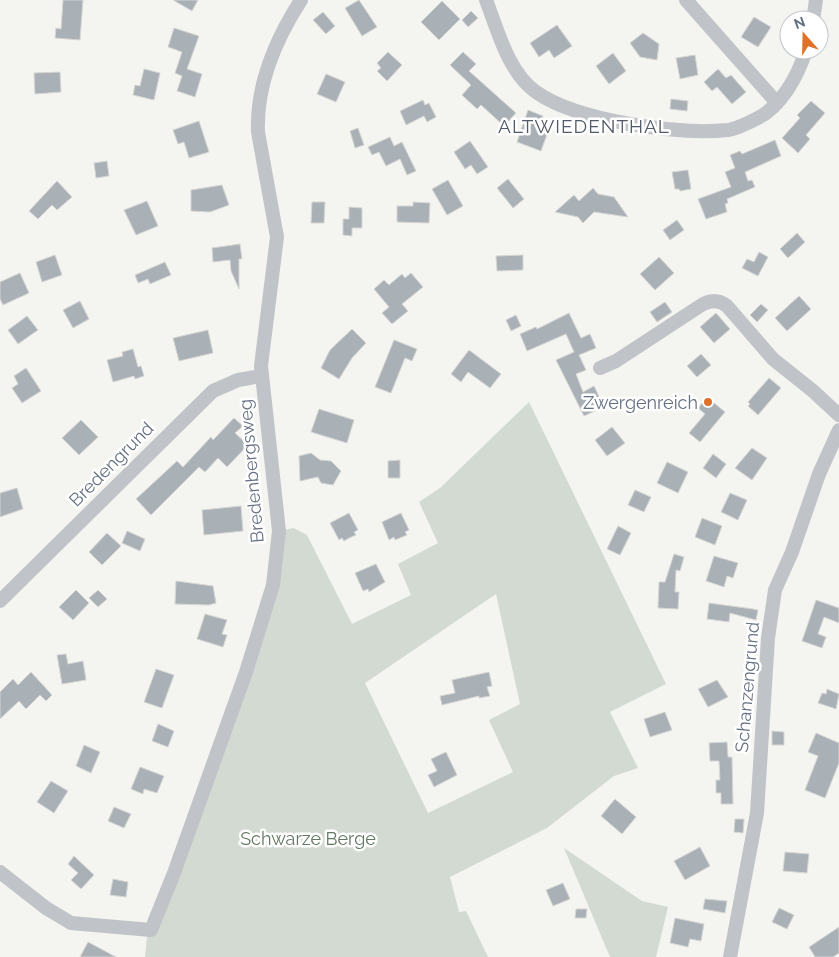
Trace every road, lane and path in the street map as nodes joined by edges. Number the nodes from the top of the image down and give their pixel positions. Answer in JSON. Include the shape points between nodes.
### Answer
{"nodes":[{"id":1,"x":301,"y":0,"type":"edge"},
{"id":2,"x":486,"y":0,"type":"edge"},
{"id":3,"x":686,"y":0,"type":"edge"},
{"id":4,"x":802,"y":60,"type":"edge"},
{"id":5,"x":777,"y":103,"type":"junction"},
{"id":6,"x":600,"y":368,"type":"dead end"},
{"id":7,"x":261,"y":376,"type":"junction"},
{"id":8,"x":839,"y":415,"type":"edge"},
{"id":9,"x":839,"y":430,"type":"edge"},
{"id":10,"x":0,"y":601,"type":"edge"},
{"id":11,"x":0,"y":872,"type":"edge"},
{"id":12,"x":730,"y":957,"type":"edge"}],
"edges":[{"from":1,"to":7,"type":"street","name":"Bredenbergsweg","via":[[289,19],[261,86],[259,100],[258,132],[277,237]]},
{"from":2,"to":5,"type":"street","via":[[520,77],[537,92],[588,114],[638,126],[730,130],[757,119]]},
{"from":3,"to":5,"type":"street"},
{"from":4,"to":5,"type":"street","via":[[792,82]]},
{"from":6,"to":8,"type":"street","via":[[616,361],[704,303],[720,301],[773,359]]},
{"from":7,"to":10,"type":"street","name":"Bredengrund","via":[[238,380],[213,391]]},
{"from":7,"to":11,"type":"street","name":"Bredenbergsweg","via":[[278,531],[273,585],[246,672],[151,930],[71,923]]},
{"from":9,"to":12,"type":"street","name":"Schanzengrund","via":[[775,590],[768,638],[756,819]]}]}
